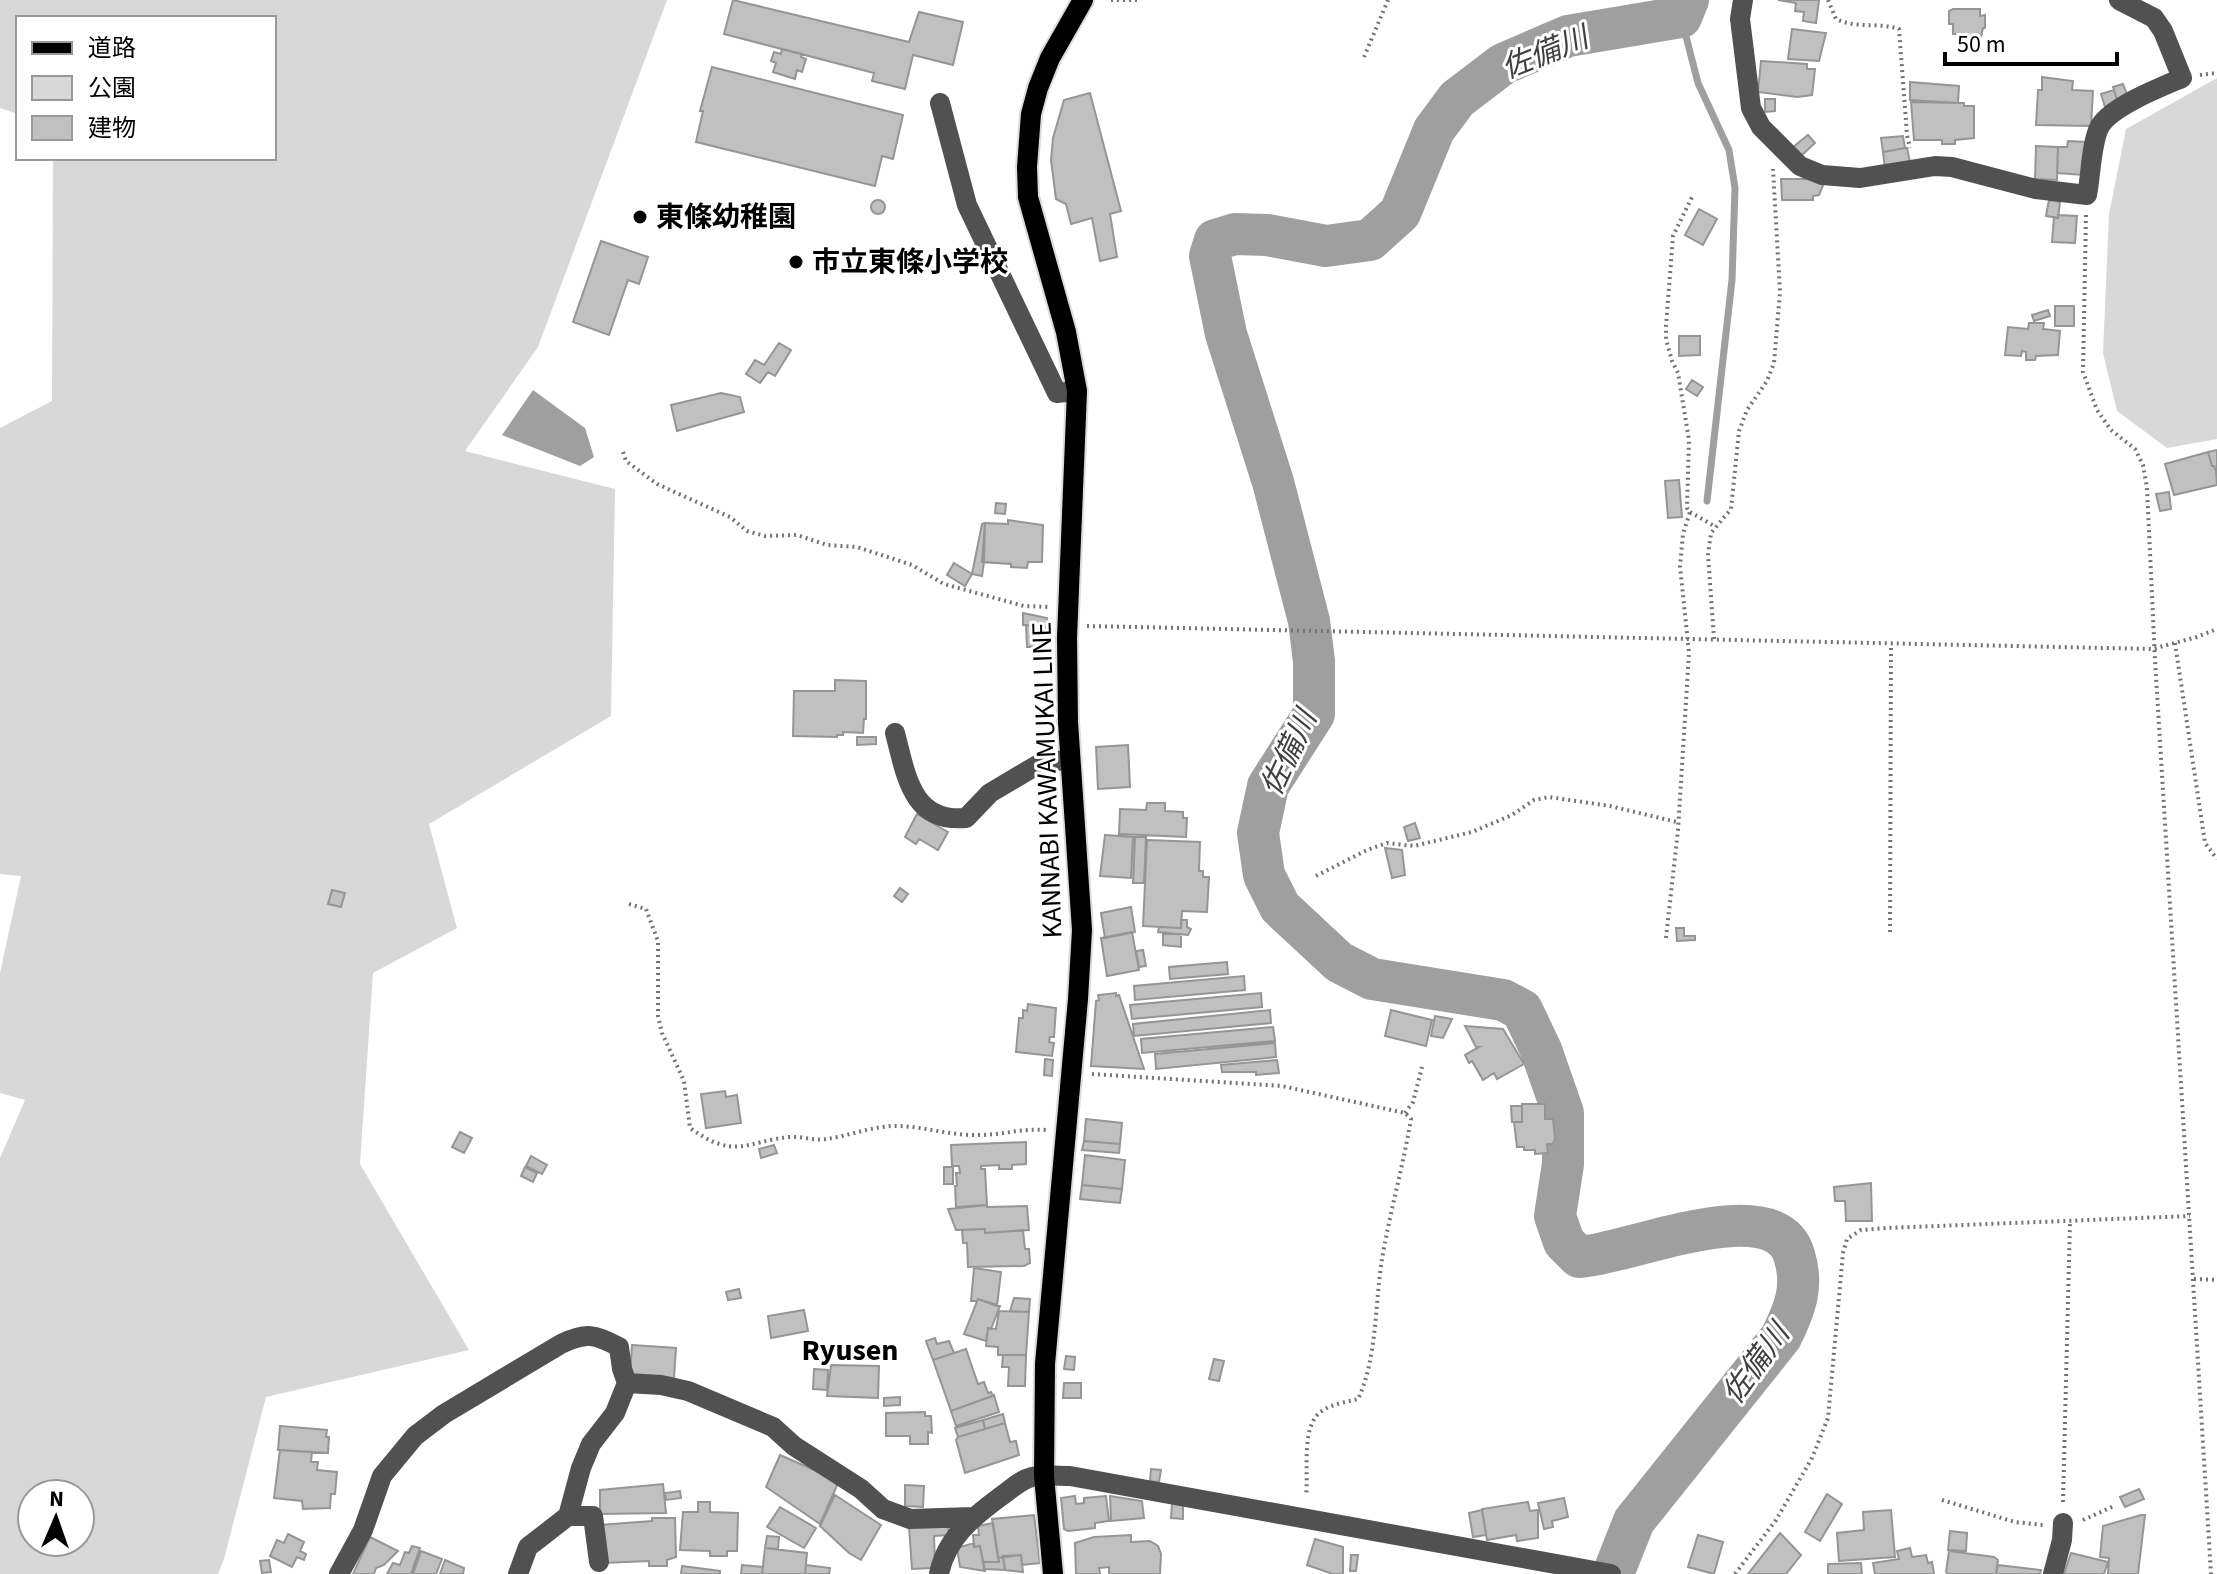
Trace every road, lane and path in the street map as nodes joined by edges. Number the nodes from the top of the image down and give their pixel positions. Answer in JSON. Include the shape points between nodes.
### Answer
{"nodes":[{"id":1,"x":1083,"y":0,"type":"edge"},
{"id":2,"x":1111,"y":0,"type":"edge"},
{"id":3,"x":1139,"y":0,"type":"edge"},
{"id":4,"x":1388,"y":0,"type":"edge"},
{"id":5,"x":1743,"y":0,"type":"edge"},
{"id":6,"x":1828,"y":0,"type":"edge"},
{"id":7,"x":2119,"y":0,"type":"edge"},
{"id":8,"x":1364,"y":57,"type":"dead end"},
{"id":9,"x":940,"y":103,"type":"dead end"},
{"id":10,"x":1782,"y":148,"type":"junction"},
{"id":11,"x":1923,"y":169,"type":"junction"},
{"id":12,"x":1693,"y":195,"type":"dead end"},
{"id":13,"x":2087,"y":195,"type":"junction"},
{"id":14,"x":1077,"y":391,"type":"junction"},
{"id":15,"x":623,"y":452,"type":"dead end"},
{"id":16,"x":1690,"y":512,"type":"junction"},
{"id":17,"x":1716,"y":527,"type":"junction"},
{"id":18,"x":1067,"y":617,"type":"junction"},
{"id":19,"x":2217,"y":629,"type":"edge"},
{"id":20,"x":1686,"y":638,"type":"junction"},
{"id":21,"x":1714,"y":639,"type":"junction"},
{"id":22,"x":2175,"y":643,"type":"junction"},
{"id":23,"x":1891,"y":644,"type":"junction"},
{"id":24,"x":2155,"y":649,"type":"junction"},
{"id":25,"x":895,"y":733,"type":"dead end"},
{"id":26,"x":1070,"y":759,"type":"junction"},
{"id":27,"x":1678,"y":823,"type":"junction"},
{"id":28,"x":2217,"y":859,"type":"edge"},
{"id":29,"x":1316,"y":876,"type":"dead end"},
{"id":30,"x":629,"y":904,"type":"dead end"},
{"id":31,"x":1890,"y":932,"type":"dead end"},
{"id":32,"x":1666,"y":938,"type":"dead end"},
{"id":33,"x":1422,"y":1067,"type":"dead end"},
{"id":34,"x":1071,"y":1072,"type":"junction"},
{"id":35,"x":1405,"y":1113,"type":"junction"},
{"id":36,"x":1065,"y":1132,"type":"junction"},
{"id":37,"x":2190,"y":1216,"type":"junction"},
{"id":38,"x":2070,"y":1221,"type":"junction"},
{"id":39,"x":2194,"y":1279,"type":"junction"},
{"id":40,"x":2217,"y":1280,"type":"edge"},
{"id":41,"x":627,"y":1383,"type":"junction"},
{"id":42,"x":1044,"y":1476,"type":"junction"},
{"id":43,"x":1942,"y":1500,"type":"dead end"},
{"id":44,"x":2114,"y":1506,"type":"dead end"},
{"id":45,"x":568,"y":1516,"type":"junction"},
{"id":46,"x":973,"y":1517,"type":"junction"},
{"id":47,"x":1302,"y":1518,"type":"junction"},
{"id":48,"x":2063,"y":1523,"type":"junction"},
{"id":49,"x":599,"y":1562,"type":"dead end"},
{"id":50,"x":1604,"y":1573,"type":"edge"},
{"id":51,"x":339,"y":1574,"type":"edge"},
{"id":52,"x":518,"y":1574,"type":"edge"},
{"id":53,"x":939,"y":1574,"type":"edge"},
{"id":54,"x":1053,"y":1574,"type":"edge"},
{"id":55,"x":1735,"y":1574,"type":"edge"},
{"id":56,"x":2053,"y":1574,"type":"edge"},
{"id":57,"x":2211,"y":1574,"type":"edge"}],
"edges":[{"from":1,"to":14,"type":"main road","name":"KANNABI KAWAMUKAI LINE","via":[[1038,88],[1027,167],[1028,197]]},
{"from":2,"to":3,"type":"path"},
{"from":4,"to":8,"type":"path"},
{"from":5,"to":10,"type":"street","via":[[1740,19],[1751,108]]},
{"from":6,"to":11,"type":"path","via":[[1836,19],[1846,24],[1899,29],[1907,135]]},
{"from":7,"to":13,"type":"street","via":[[2154,18],[2182,78],[2135,99],[2101,124]]},
{"from":9,"to":14,"type":"street","via":[[967,205],[1057,393]]},
{"from":10,"to":11,"type":"street","via":[[1800,166],[1822,175],[1860,178]]},
{"from":10,"to":17,"type":"path","via":[[1772,171],[1780,292],[1774,363],[1739,431],[1731,509]]},
{"from":11,"to":13,"type":"street","via":[[1952,167],[2036,189]]},
{"from":12,"to":16,"type":"path","via":[[1673,236],[1666,326],[1689,440]]},
{"from":13,"to":24,"type":"path","via":[[2083,372],[2097,410],[2135,449],[2143,465]]},
{"from":14,"to":18,"type":"main road","name":"KANNABI KAWAMUKAI LINE"},
{"from":15,"to":18,"type":"path","via":[[626,461],[657,484],[730,517],[747,531],[857,547],[912,565],[944,584]]},
{"from":16,"to":17,"type":"path"},
{"from":16,"to":20,"type":"path","via":[[1680,566]]},
{"from":17,"to":21,"type":"path","via":[[1708,555]]},
{"from":18,"to":20,"type":"path","via":[[1234,629]]},
{"from":18,"to":26,"type":"main road","name":"KANNABI KAWAMUKAI LINE"},
{"from":19,"to":22,"type":"path"},
{"from":20,"to":21,"type":"path"},
{"from":20,"to":27,"type":"path"},
{"from":21,"to":23,"type":"path"},
{"from":22,"to":24,"type":"path"},
{"from":22,"to":28,"type":"path","via":[[2205,843]]},
{"from":23,"to":24,"type":"path"},
{"from":23,"to":31,"type":"path"},
{"from":24,"to":37,"type":"path"},
{"from":25,"to":26,"type":"street","via":[[917,801],[954,819],[966,818],[990,793],[1039,764]]},
{"from":26,"to":34,"type":"main road","name":"KANNABI KAWAMUKAI LINE","via":[[1082,930]]},
{"from":27,"to":29,"type":"path","via":[[1549,797],[1472,832],[1414,846],[1387,843]]},
{"from":27,"to":32,"type":"path"},
{"from":30,"to":36,"type":"path","via":[[646,909],[654,929],[660,961],[658,1016],[684,1081],[690,1128],[718,1144],[739,1148],[786,1137],[821,1140],[898,1126],[978,1135],[1028,1129]]},
{"from":33,"to":35,"type":"path"},
{"from":34,"to":35,"type":"path","via":[[1282,1086]]},
{"from":34,"to":36,"type":"main road","name":"KANNABI KAWAMUKAI LINE"},
{"from":35,"to":47,"type":"path","via":[[1411,1119],[1363,1390],[1358,1399],[1315,1416],[1309,1431]]},
{"from":36,"to":42,"type":"main road","name":"KANNABI KAWAMUKAI LINE","via":[[1045,1364]]},
{"from":37,"to":38,"type":"path"},
{"from":37,"to":39,"type":"path"},
{"from":38,"to":48,"type":"path"},
{"from":38,"to":55,"type":"path","via":[[1861,1230],[1847,1239],[1828,1418],[1776,1520]]},
{"from":39,"to":40,"type":"path"},
{"from":39,"to":57,"type":"path"},
{"from":41,"to":45,"type":"street","via":[[615,1413],[591,1444]]},
{"from":41,"to":46,"type":"street","via":[[688,1391],[773,1427],[883,1509],[910,1519]]},
{"from":41,"to":51,"type":"street","via":[[619,1347],[580,1335],[444,1414],[415,1436],[382,1476],[363,1530]]},
{"from":42,"to":46,"type":"street","via":[[1016,1485]]},
{"from":42,"to":47,"type":"street","via":[[1070,1476]]},
{"from":42,"to":54,"type":"main road","name":"KANNABI KAWAMUKAI LINE"},
{"from":43,"to":48,"type":"path","via":[[2015,1522]]},
{"from":44,"to":48,"type":"path","via":[[2085,1520]]},
{"from":45,"to":49,"type":"street","via":[[593,1516]]},
{"from":45,"to":52,"type":"street","via":[[528,1547]]},
{"from":46,"to":53,"type":"street","via":[[944,1555]]},
{"from":47,"to":50,"type":"street"},
{"from":48,"to":56,"type":"street"}]}
